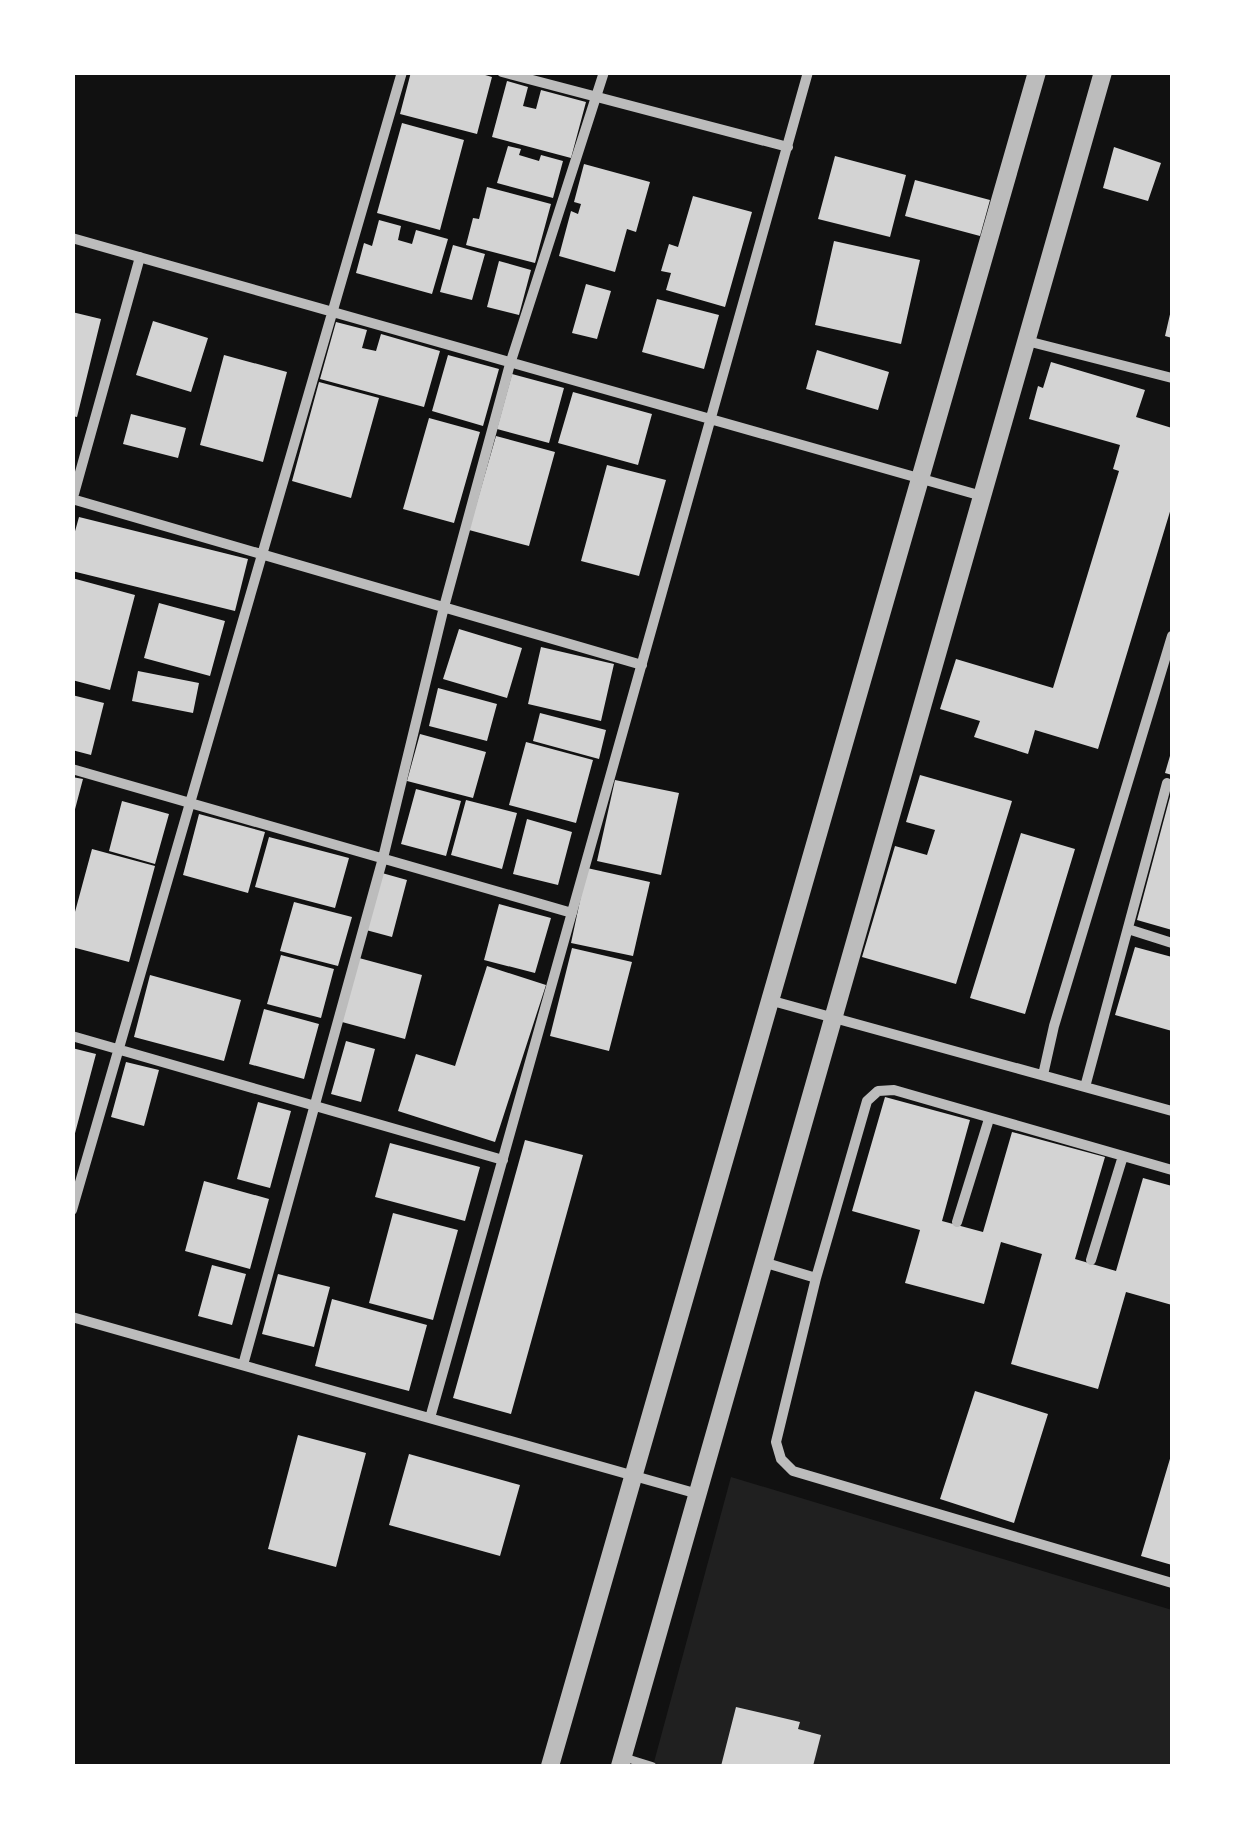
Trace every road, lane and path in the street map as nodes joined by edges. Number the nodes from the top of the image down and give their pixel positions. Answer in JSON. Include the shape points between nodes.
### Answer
{"nodes":[{"id":1,"x":402,"y":72,"type":"edge"},
{"id":2,"x":502,"y":72,"type":"edge"},
{"id":3,"x":604,"y":72,"type":"edge"},
{"id":4,"x":808,"y":72,"type":"edge"},
{"id":5,"x":1037,"y":72,"type":"edge"},
{"id":6,"x":1103,"y":72,"type":"edge"},
{"id":7,"x":598,"y":98,"type":"junction"},
{"id":8,"x":788,"y":146,"type":"junction"},
{"id":9,"x":72,"y":238,"type":"edge"},
{"id":10,"x":140,"y":257,"type":"junction"},
{"id":11,"x":333,"y":312,"type":"junction"},
{"id":12,"x":1026,"y":341,"type":"junction"},
{"id":13,"x":510,"y":364,"type":"junction"},
{"id":14,"x":1172,"y":378,"type":"edge"},
{"id":15,"x":712,"y":419,"type":"junction"},
{"id":16,"x":920,"y":478,"type":"junction"},
{"id":17,"x":982,"y":496,"type":"junction"},
{"id":18,"x":73,"y":500,"type":"edge"},
{"id":19,"x":262,"y":554,"type":"junction"},
{"id":20,"x":444,"y":607,"type":"junction"},
{"id":21,"x":1172,"y":636,"type":"edge"},
{"id":22,"x":642,"y":665,"type":"junction"},
{"id":23,"x":1167,"y":671,"type":"edge"},
{"id":24,"x":72,"y":768,"type":"edge"},
{"id":25,"x":1167,"y":783,"type":"dead end"},
{"id":26,"x":190,"y":802,"type":"junction"},
{"id":27,"x":383,"y":858,"type":"junction"},
{"id":28,"x":572,"y":913,"type":"junction"},
{"id":29,"x":1128,"y":929,"type":"junction"},
{"id":30,"x":1172,"y":943,"type":"edge"},
{"id":31,"x":769,"y":1000,"type":"junction"},
{"id":32,"x":833,"y":1018,"type":"junction"},
{"id":33,"x":72,"y":1036,"type":"edge"},
{"id":34,"x":119,"y":1050,"type":"junction"},
{"id":35,"x":1043,"y":1075,"type":"junction"},
{"id":36,"x":1085,"y":1087,"type":"junction"},
{"id":37,"x":314,"y":1106,"type":"junction"},
{"id":38,"x":1172,"y":1111,"type":"edge"},
{"id":39,"x":989,"y":1119,"type":"junction"},
{"id":40,"x":1123,"y":1156,"type":"junction"},
{"id":41,"x":503,"y":1160,"type":"junction"},
{"id":42,"x":1172,"y":1170,"type":"edge"},
{"id":43,"x":72,"y":1210,"type":"edge"},
{"id":44,"x":957,"y":1222,"type":"dead end"},
{"id":45,"x":1090,"y":1260,"type":"dead end"},
{"id":46,"x":763,"y":1262,"type":"junction"},
{"id":47,"x":816,"y":1278,"type":"junction"},
{"id":48,"x":72,"y":1316,"type":"edge"},
{"id":49,"x":243,"y":1365,"type":"junction"},
{"id":50,"x":430,"y":1418,"type":"junction"},
{"id":51,"x":632,"y":1476,"type":"junction"},
{"id":52,"x":698,"y":1494,"type":"junction"},
{"id":53,"x":1172,"y":1583,"type":"edge"},
{"id":54,"x":622,"y":1762,"type":"edge"},
{"id":55,"x":550,"y":1766,"type":"edge"},
{"id":56,"x":652,"y":1766,"type":"edge"}],
"edges":[{"from":1,"to":11,"type":"street"},
{"from":2,"to":7,"type":"street"},
{"from":3,"to":7,"type":"street"},
{"from":4,"to":8,"type":"street"},
{"from":5,"to":16,"type":"street"},
{"from":6,"to":12,"type":"street"},
{"from":7,"to":8,"type":"street"},
{"from":7,"to":13,"type":"street"},
{"from":8,"to":15,"type":"street"},
{"from":9,"to":10,"type":"street"},
{"from":10,"to":11,"type":"street"},
{"from":10,"to":18,"type":"street"},
{"from":11,"to":13,"type":"street"},
{"from":11,"to":19,"type":"street"},
{"from":12,"to":14,"type":"street"},
{"from":12,"to":17,"type":"street"},
{"from":13,"to":15,"type":"street"},
{"from":13,"to":20,"type":"street"},
{"from":15,"to":16,"type":"street"},
{"from":15,"to":22,"type":"street"},
{"from":16,"to":17,"type":"street"},
{"from":16,"to":31,"type":"street"},
{"from":17,"to":32,"type":"street"},
{"from":18,"to":19,"type":"street"},
{"from":19,"to":20,"type":"street"},
{"from":19,"to":26,"type":"street"},
{"from":20,"to":22,"type":"street"},
{"from":20,"to":27,"type":"street"},
{"from":21,"to":23,"type":"street"},
{"from":22,"to":28,"type":"street"},
{"from":23,"to":35,"type":"street"},
{"from":24,"to":26,"type":"street"},
{"from":25,"to":29,"type":"street"},
{"from":26,"to":27,"type":"street"},
{"from":26,"to":34,"type":"street"},
{"from":27,"to":28,"type":"street"},
{"from":27,"to":37,"type":"street"},
{"from":28,"to":41,"type":"street"},
{"from":29,"to":30,"type":"street"},
{"from":29,"to":36,"type":"street"},
{"from":31,"to":32,"type":"street"},
{"from":31,"to":51,"type":"street"},
{"from":32,"to":35,"type":"street"},
{"from":32,"to":46,"type":"street"},
{"from":33,"to":34,"type":"street"},
{"from":34,"to":37,"type":"street"},
{"from":34,"to":43,"type":"street"},
{"from":35,"to":36,"type":"street"},
{"from":36,"to":38,"type":"street"},
{"from":37,"to":41,"type":"street"},
{"from":37,"to":49,"type":"street"},
{"from":39,"to":40,"type":"street"},
{"from":39,"to":44,"type":"street"},
{"from":39,"to":47,"type":"street","via":[[878,1091],[868,1101]]},
{"from":40,"to":42,"type":"street"},
{"from":40,"to":45,"type":"street"},
{"from":41,"to":50,"type":"street"},
{"from":46,"to":47,"type":"street"},
{"from":46,"to":52,"type":"street"},
{"from":47,"to":53,"type":"street","via":[[776,1442],[793,1471]]},
{"from":48,"to":49,"type":"street"},
{"from":49,"to":50,"type":"street"},
{"from":50,"to":51,"type":"street"},
{"from":51,"to":52,"type":"street"},
{"from":51,"to":55,"type":"street"},
{"from":52,"to":54,"type":"street"},
{"from":54,"to":56,"type":"lane"}]}
